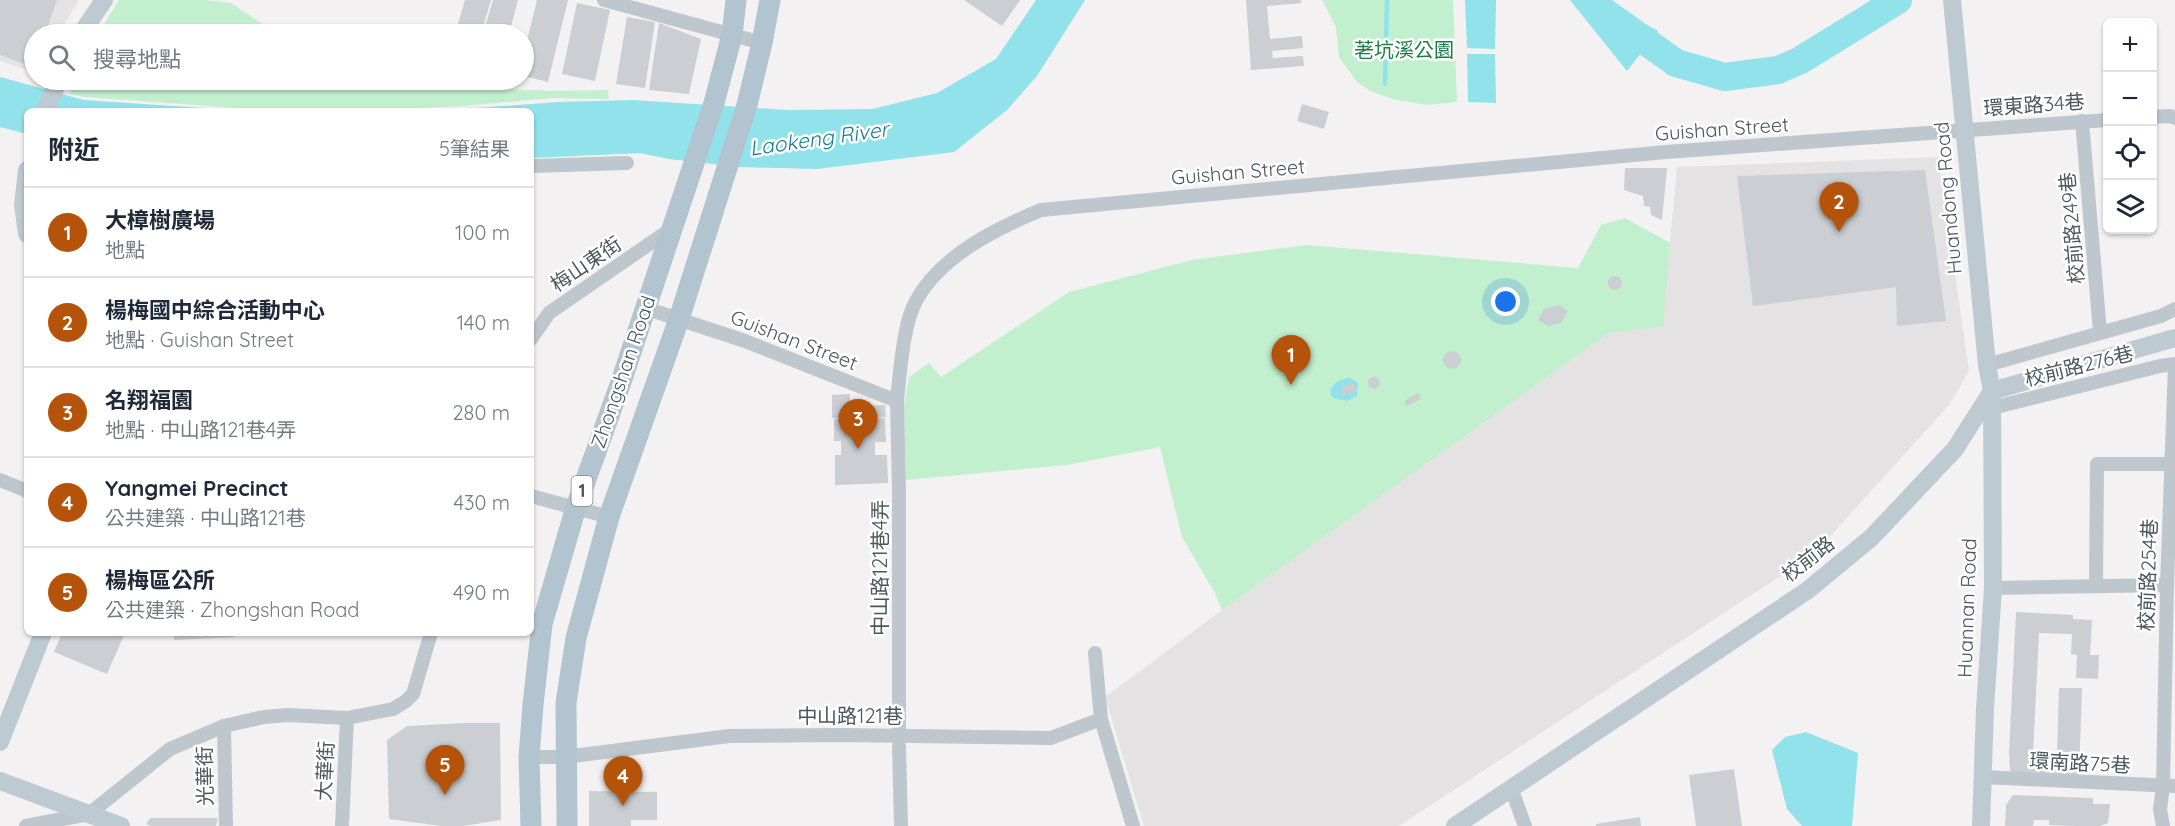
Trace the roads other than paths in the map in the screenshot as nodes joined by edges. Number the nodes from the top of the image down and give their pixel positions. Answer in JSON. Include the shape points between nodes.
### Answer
{"nodes":[{"id":1,"x":104,"y":0,"type":"edge"},
{"id":2,"x":604,"y":0,"type":"edge"},
{"id":3,"x":736,"y":0,"type":"edge"},
{"id":4,"x":770,"y":0,"type":"edge"},
{"id":5,"x":1952,"y":0,"type":"edge"},
{"id":6,"x":88,"y":24,"type":"edge"},
{"id":7,"x":732,"y":34,"type":"junction"},
{"id":8,"x":762,"y":43,"type":"junction"},
{"id":9,"x":54,"y":90,"type":"edge"},
{"id":10,"x":46,"y":108,"type":"edge"},
{"id":11,"x":2157,"y":117,"type":"edge"},
{"id":12,"x":2175,"y":118,"type":"edge"},
{"id":13,"x":2103,"y":120,"type":"edge"},
{"id":14,"x":2082,"y":121,"type":"junction"},
{"id":15,"x":1964,"y":129,"type":"junction"},
{"id":16,"x":627,"y":163,"type":"dead end"},
{"id":17,"x":534,"y":166,"type":"edge"},
{"id":18,"x":24,"y":196,"type":"edge"},
{"id":19,"x":24,"y":212,"type":"edge"},
{"id":20,"x":671,"y":229,"type":"junction"},
{"id":21,"x":645,"y":308,"type":"junction"},
{"id":22,"x":2175,"y":309,"type":"edge"},
{"id":23,"x":679,"y":319,"type":"junction"},
{"id":24,"x":2100,"y":332,"type":"junction"},
{"id":25,"x":534,"y":335,"type":"edge"},
{"id":26,"x":2175,"y":338,"type":"edge"},
{"id":27,"x":2175,"y":364,"type":"edge"},
{"id":28,"x":1987,"y":365,"type":"junction"},
{"id":29,"x":897,"y":400,"type":"junction"},
{"id":30,"x":1992,"y":400,"type":"junction"},
{"id":31,"x":2171,"y":464,"type":"junction"},
{"id":32,"x":0,"y":480,"type":"edge"},
{"id":33,"x":24,"y":490,"type":"edge"},
{"id":34,"x":534,"y":497,"type":"edge"},
{"id":35,"x":576,"y":507,"type":"junction"},
{"id":36,"x":609,"y":517,"type":"junction"},
{"id":37,"x":2172,"y":523,"type":"edge"},
{"id":38,"x":2166,"y":585,"type":"junction"},
{"id":39,"x":2096,"y":586,"type":"junction"},
{"id":40,"x":1993,"y":588,"type":"junction"},
{"id":41,"x":42,"y":636,"type":"edge"},
{"id":42,"x":430,"y":636,"type":"edge"},
{"id":43,"x":1095,"y":653,"type":"dead end"},
{"id":44,"x":347,"y":718,"type":"junction"},
{"id":45,"x":1101,"y":719,"type":"junction"},
{"id":46,"x":224,"y":726,"type":"junction"},
{"id":47,"x":899,"y":741,"type":"junction"},
{"id":48,"x":0,"y":742,"type":"edge"},
{"id":49,"x":529,"y":757,"type":"junction"},
{"id":50,"x":565,"y":757,"type":"junction"},
{"id":51,"x":1983,"y":777,"type":"junction"},
{"id":52,"x":0,"y":781,"type":"edge"},
{"id":53,"x":2169,"y":786,"type":"edge"},
{"id":54,"x":1510,"y":788,"type":"junction"},
{"id":55,"x":89,"y":814,"type":"junction"},
{"id":56,"x":26,"y":826,"type":"edge"},
{"id":57,"x":121,"y":826,"type":"edge"},
{"id":58,"x":226,"y":826,"type":"edge"},
{"id":59,"x":342,"y":826,"type":"edge"},
{"id":60,"x":531,"y":826,"type":"edge"},
{"id":61,"x":567,"y":826,"type":"edge"},
{"id":62,"x":901,"y":826,"type":"edge"},
{"id":63,"x":1133,"y":826,"type":"edge"},
{"id":64,"x":1455,"y":826,"type":"edge"},
{"id":65,"x":1525,"y":826,"type":"edge"},
{"id":66,"x":1981,"y":826,"type":"edge"},
{"id":67,"x":2163,"y":826,"type":"edge"}],
"edges":[{"from":1,"to":6,"type":"street"},
{"from":2,"to":7,"type":"street"},
{"from":3,"to":7,"type":"main road","number":"1"},
{"from":4,"to":8,"type":"main road","number":"1"},
{"from":5,"to":15,"type":"street","name":"Huandong Road"},
{"from":7,"to":8,"type":"street"},
{"from":7,"to":20,"type":"main road","name":"Zhongshan Road","number":"1","via":[[714,103]]},
{"from":8,"to":23,"type":"main road","name":"Zhongshan Road","number":"1","via":[[747,105]]},
{"from":9,"to":10,"type":"street"},
{"from":11,"to":12,"type":"street"},
{"from":13,"to":14,"type":"street","name":"環東路34巷"},
{"from":14,"to":15,"type":"street","name":"環東路34巷"},
{"from":14,"to":24,"type":"street","name":"校前路249巷"},
{"from":15,"to":28,"type":"street","name":"Huandong Road"},
{"from":15,"to":29,"type":"street","name":"Guishan Street","via":[[1666,152],[1041,210],[1007,224],[961,253],[942,268],[915,301],[904,339]]},
{"from":16,"to":17,"type":"street"},
{"from":18,"to":19,"type":"street"},
{"from":20,"to":21,"type":"main road","name":"Zhongshan Road","number":"1"},
{"from":20,"to":25,"type":"street","name":"梅山東街","via":[[549,313]]},
{"from":21,"to":23,"type":"street","name":"Guishan Street"},
{"from":21,"to":35,"type":"main road","name":"Zhongshan Road","number":"1"},
{"from":22,"to":24,"type":"street"},
{"from":23,"to":29,"type":"street","name":"Guishan Street"},
{"from":23,"to":36,"type":"main road","name":"Zhongshan Road","number":"1"},
{"from":24,"to":28,"type":"street"},
{"from":26,"to":30,"type":"street"},
{"from":27,"to":30,"type":"street","name":"校前路276巷"},
{"from":27,"to":31,"type":"street","name":"校前路254巷"},
{"from":28,"to":30,"type":"street","name":"Huandong Road"},
{"from":29,"to":47,"type":"street","name":"中山路121巷4弄"},
{"from":30,"to":40,"type":"street","name":"Huannan Road"},
{"from":30,"to":54,"type":"street","name":"校前路","via":[[1955,449],[1872,537],[1817,582]]},
{"from":31,"to":37,"type":"street","name":"校前路254巷"},
{"from":31,"to":39,"type":"street","via":[[2097,464]]},
{"from":32,"to":33,"type":"street"},
{"from":34,"to":35,"type":"street"},
{"from":35,"to":36,"type":"street"},
{"from":35,"to":49,"type":"main road","name":"Zhongshan Road","number":"1","via":[[542,624]]},
{"from":36,"to":50,"type":"main road","name":"Zhongshan Road","number":"1","via":[[576,638],[566,703]]},
{"from":37,"to":38,"type":"street","name":"校前路254巷"},
{"from":38,"to":39,"type":"street"},
{"from":38,"to":53,"type":"street","name":"校前路254巷"},
{"from":39,"to":40,"type":"street"},
{"from":40,"to":51,"type":"street","name":"Huannan Road"},
{"from":41,"to":48,"type":"street"},
{"from":42,"to":44,"type":"street","via":[[406,701],[393,709]]},
{"from":43,"to":45,"type":"street"},
{"from":44,"to":46,"type":"street","via":[[288,715]]},
{"from":44,"to":59,"type":"street","name":"大華街"},
{"from":45,"to":47,"type":"street","name":"中山路121巷","via":[[1051,738]]},
{"from":45,"to":63,"type":"street"},
{"from":46,"to":55,"type":"street","via":[[170,749]]},
{"from":46,"to":58,"type":"street","name":"光華街"},
{"from":47,"to":50,"type":"street","name":"中山路121巷","via":[[729,736]]},
{"from":47,"to":62,"type":"street","name":"中山路121巷4弄"},
{"from":49,"to":50,"type":"street","name":"中山路121巷"},
{"from":49,"to":60,"type":"main road","name":"Zhongshan Road","number":"1"},
{"from":50,"to":61,"type":"main road","name":"Zhongshan Road","number":"1"},
{"from":51,"to":53,"type":"street","name":"環南路75巷"},
{"from":51,"to":66,"type":"street","name":"Huannan Road"},
{"from":52,"to":55,"type":"street"},
{"from":53,"to":67,"type":"street","name":"校前路254巷","via":[[2160,809]]},
{"from":54,"to":64,"type":"street","name":"校前路"},
{"from":54,"to":65,"type":"street"},
{"from":55,"to":56,"type":"street"},
{"from":55,"to":57,"type":"street"}]}
